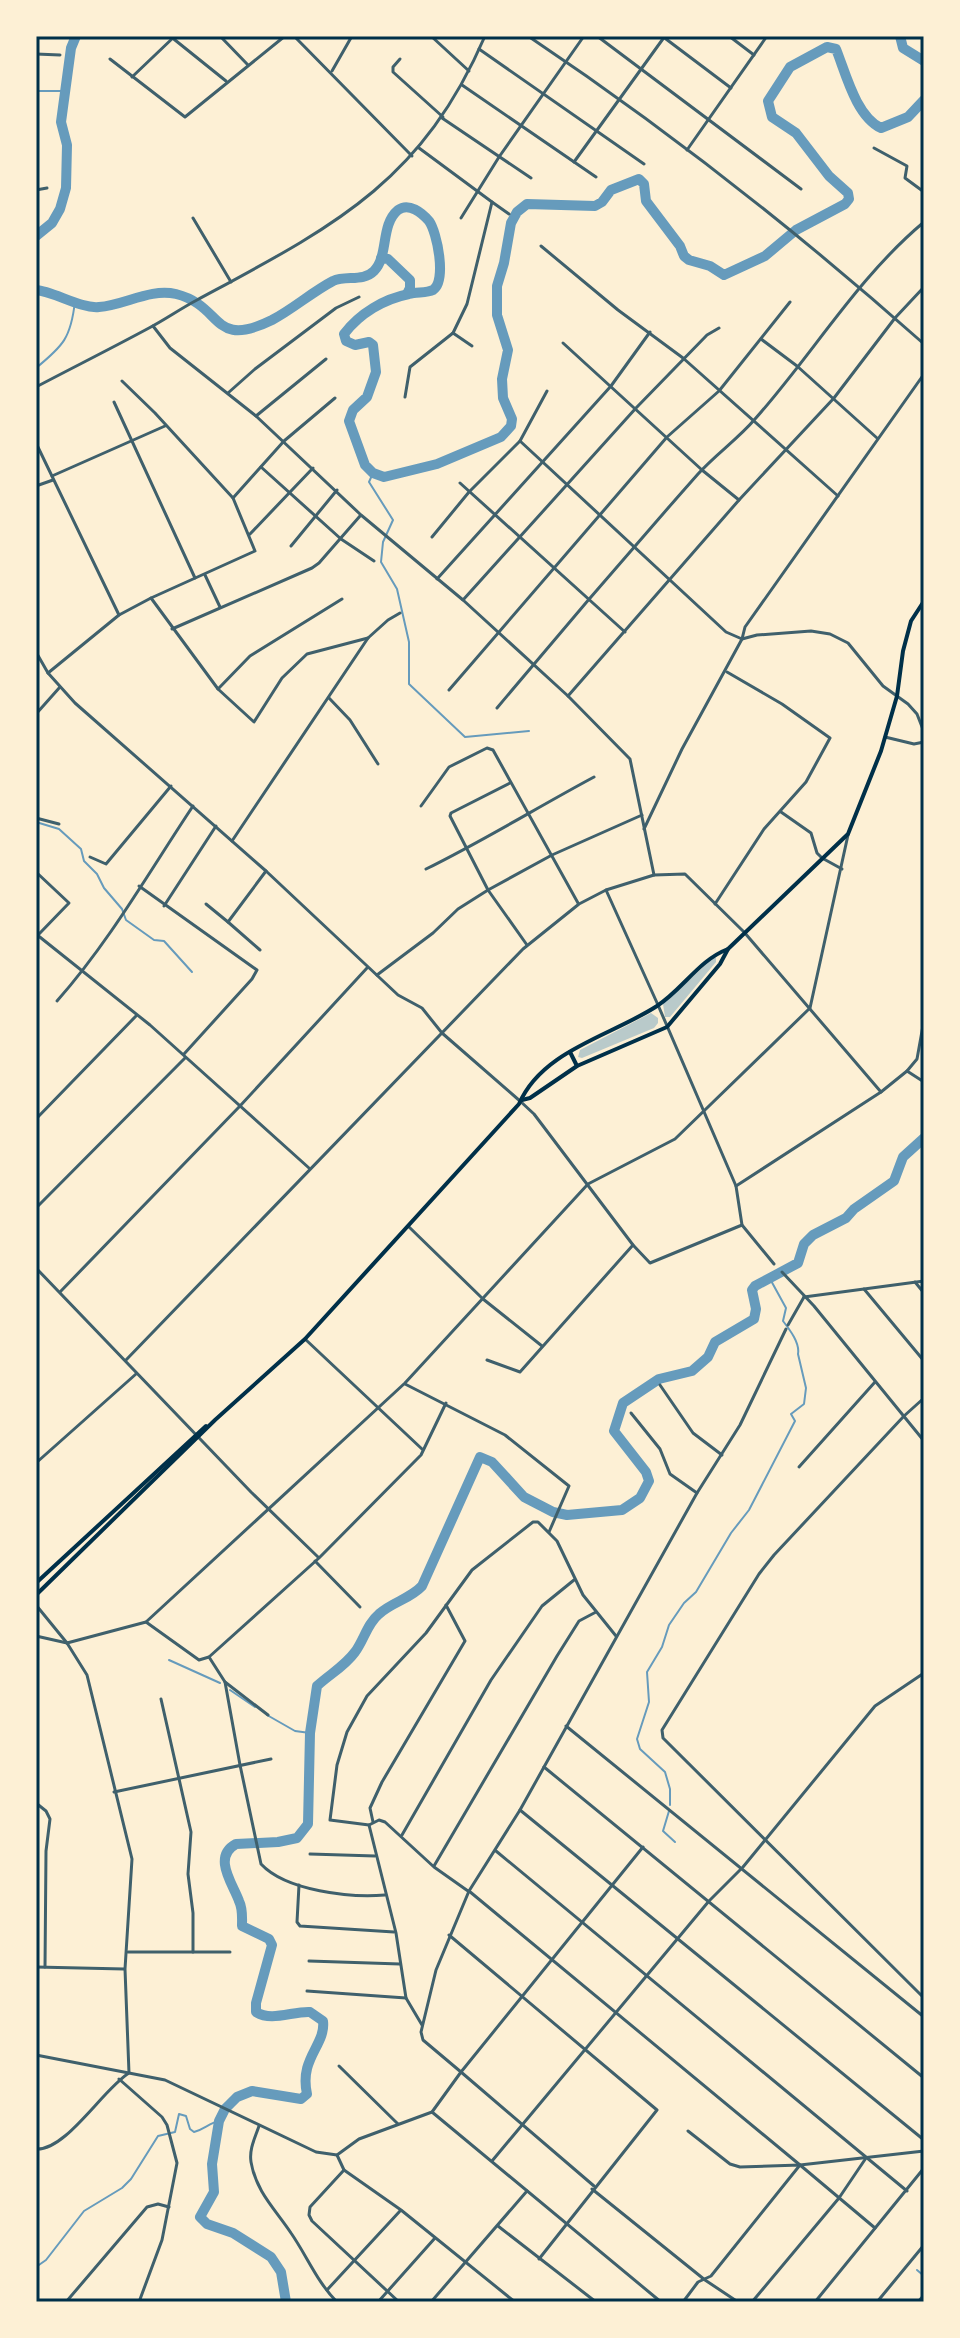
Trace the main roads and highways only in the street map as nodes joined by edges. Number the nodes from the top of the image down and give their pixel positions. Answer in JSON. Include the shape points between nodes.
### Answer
{"nodes":[{"id":1,"x":924,"y":601,"type":"edge"},
{"id":2,"x":728,"y":949,"type":"junction"},
{"id":3,"x":570,"y":1052,"type":"junction"},
{"id":4,"x":577,"y":1066,"type":"junction"},
{"id":5,"x":520,"y":1101,"type":"junction"},
{"id":6,"x":196,"y":1436,"type":"junction"},
{"id":7,"x":36,"y":1583,"type":"edge"},
{"id":8,"x":36,"y":1595,"type":"edge"}],
"edges":[{"from":1,"to":2,"type":"main road","via":[[911,621],[885,737],[848,834]]},
{"from":2,"to":3,"type":"main road","via":[[713,954],[658,1005]]},
{"from":2,"to":4,"type":"main road","via":[[667,1027]]},
{"from":3,"to":4,"type":"main road"},
{"from":3,"to":5,"type":"main road","via":[[545,1069]]},
{"from":4,"to":5,"type":"main road"},
{"from":5,"to":6,"type":"main road","via":[[305,1339]]},
{"from":6,"to":7,"type":"main road"},
{"from":6,"to":8,"type":"main road"}]}
